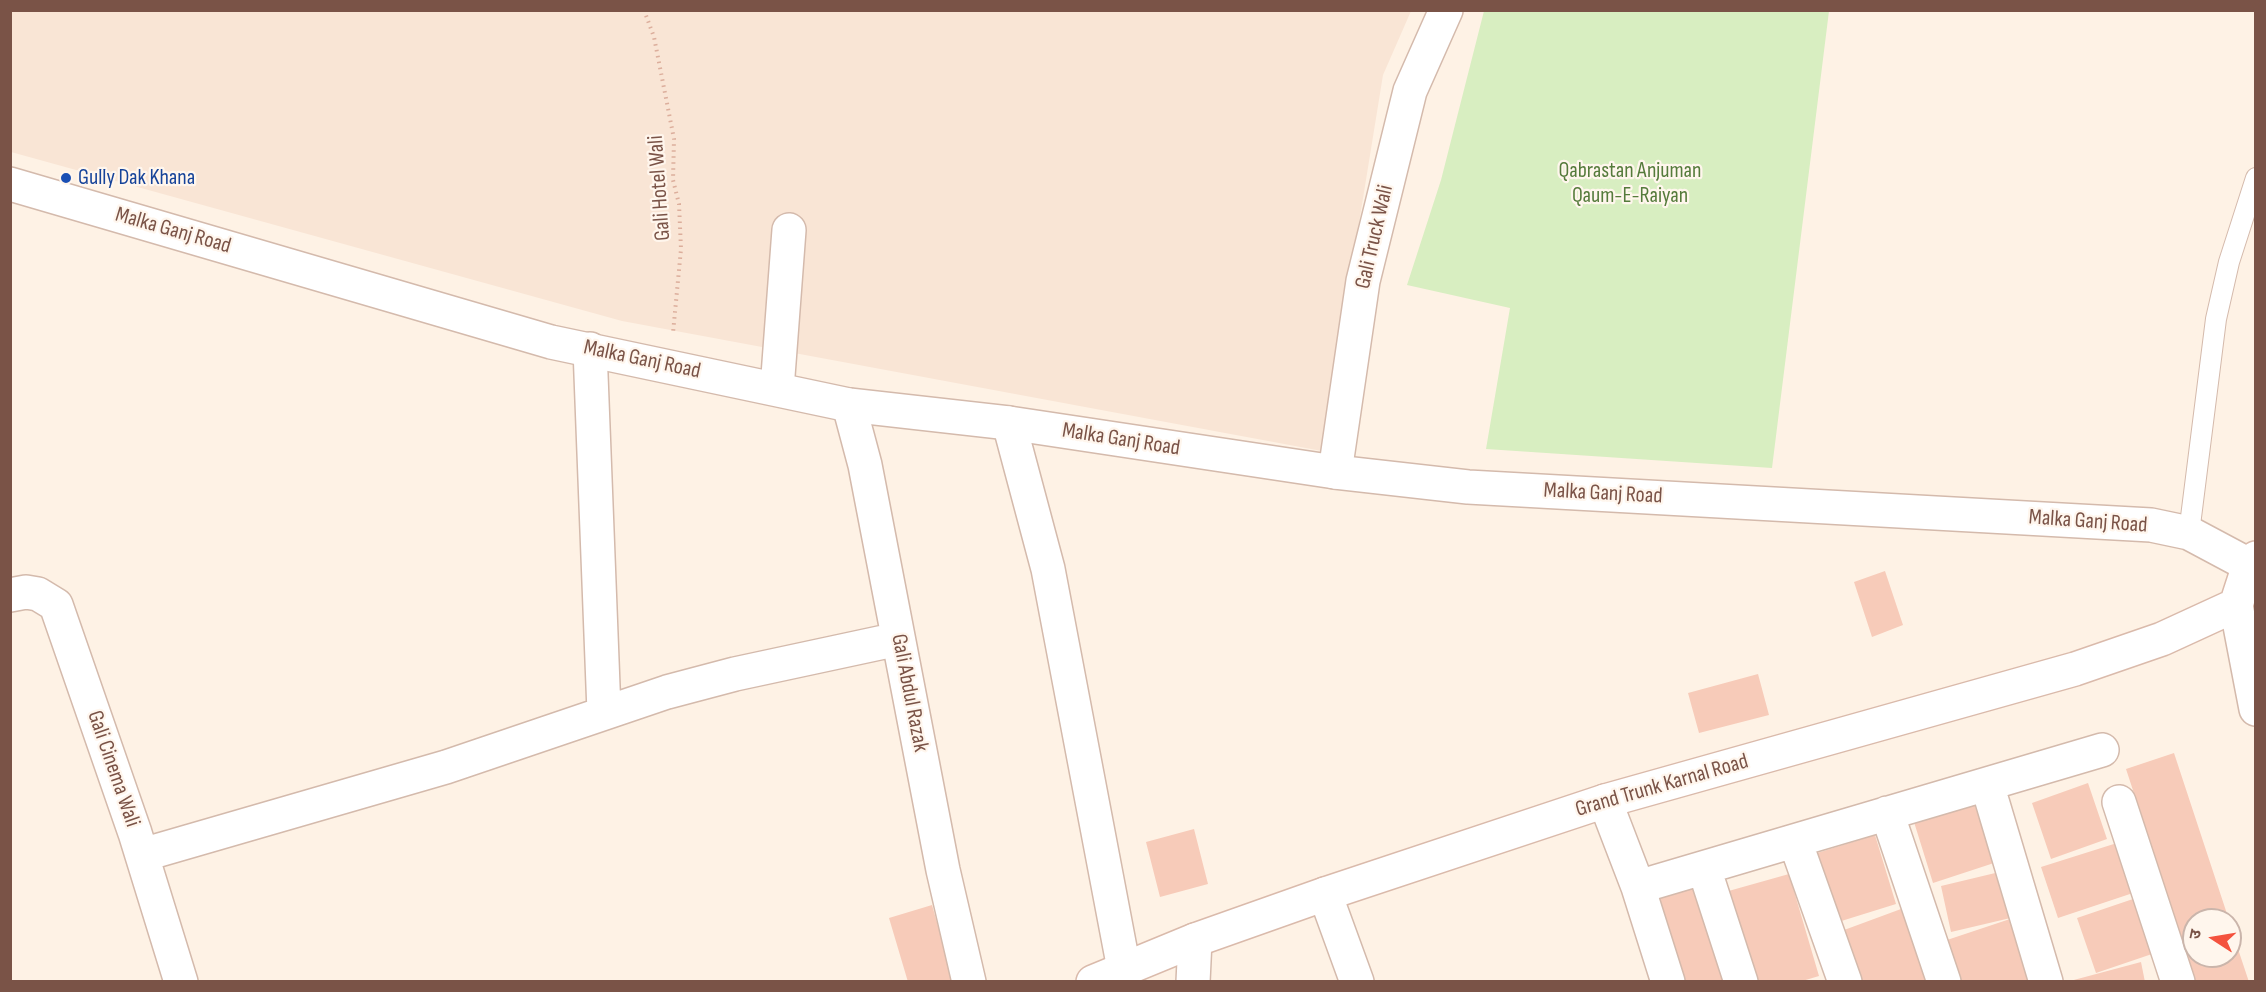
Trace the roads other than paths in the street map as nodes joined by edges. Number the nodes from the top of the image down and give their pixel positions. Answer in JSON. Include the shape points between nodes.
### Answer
{"nodes":[{"id":1,"x":1446,"y":10,"type":"edge"},
{"id":2,"x":2256,"y":178,"type":"edge"},
{"id":3,"x":10,"y":184,"type":"edge"},
{"id":4,"x":789,"y":230,"type":"dead end"},
{"id":5,"x":590,"y":349,"type":"junction"},
{"id":6,"x":777,"y":388,"type":"junction"},
{"id":7,"x":849,"y":405,"type":"junction"},
{"id":8,"x":1009,"y":423,"type":"junction"},
{"id":9,"x":1335,"y":472,"type":"junction"},
{"id":10,"x":2189,"y":533,"type":"junction"},
{"id":11,"x":2253,"y":564,"type":"edge"},
{"id":12,"x":10,"y":595,"type":"edge"},
{"id":13,"x":2235,"y":605,"type":"junction"},
{"id":14,"x":898,"y":639,"type":"junction"},
{"id":15,"x":2256,"y":710,"type":"edge"},
{"id":16,"x":604,"y":712,"type":"junction"},
{"id":17,"x":2102,"y":750,"type":"dead end"},
{"id":18,"x":1987,"y":783,"type":"junction"},
{"id":19,"x":1605,"y":801,"type":"junction"},
{"id":20,"x":2119,"y":802,"type":"dead end"},
{"id":21,"x":1887,"y":813,"type":"junction"},
{"id":22,"x":1795,"y":841,"type":"junction"},
{"id":23,"x":142,"y":855,"type":"junction"},
{"id":24,"x":1704,"y":868,"type":"junction"},
{"id":25,"x":1638,"y":887,"type":"junction"},
{"id":26,"x":1325,"y":894,"type":"junction"},
{"id":27,"x":1195,"y":940,"type":"junction"},
{"id":28,"x":1124,"y":969,"type":"junction"},
{"id":29,"x":181,"y":981,"type":"edge"},
{"id":30,"x":969,"y":981,"type":"edge"},
{"id":31,"x":1093,"y":981,"type":"edge"},
{"id":32,"x":1193,"y":981,"type":"edge"},
{"id":33,"x":1357,"y":981,"type":"edge"},
{"id":34,"x":1668,"y":981,"type":"edge"},
{"id":35,"x":1741,"y":981,"type":"edge"},
{"id":36,"x":1845,"y":981,"type":"edge"},
{"id":37,"x":1944,"y":981,"type":"edge"},
{"id":38,"x":2046,"y":981,"type":"edge"},
{"id":39,"x":2178,"y":981,"type":"edge"}],
"edges":[{"from":1,"to":9,"type":"street","name":"Gali Truck Wali","via":[[1410,91],[1363,281]]},
{"from":2,"to":10,"type":"lane","via":[[2229,262],[2216,319]]},
{"from":3,"to":5,"type":"street","name":"Malka Ganj Road","via":[[551,342]]},
{"from":4,"to":6,"type":"street"},
{"from":5,"to":6,"type":"street","name":"Malka Ganj Road"},
{"from":5,"to":16,"type":"street"},
{"from":6,"to":7,"type":"street","name":"Malka Ganj Road"},
{"from":7,"to":8,"type":"street","name":"Malka Ganj Road"},
{"from":7,"to":14,"type":"street","name":"Gali Abdul Razak","via":[[866,465]]},
{"from":8,"to":9,"type":"street","name":"Malka Ganj Road"},
{"from":8,"to":28,"type":"street","via":[[1048,569]]},
{"from":9,"to":10,"type":"street","name":"Malka Ganj Road","via":[[1468,487],[2151,525]]},
{"from":10,"to":11,"type":"street","name":"Malka Ganj Road"},
{"from":11,"to":13,"type":"street"},
{"from":12,"to":23,"type":"street","name":"Gali Cinema Wali","via":[[38,594],[56,604]]},
{"from":13,"to":15,"type":"street"},
{"from":13,"to":19,"type":"street","name":"Grand Trunk Karnal Road","via":[[2162,639],[2075,669]]},
{"from":14,"to":16,"type":"street","via":[[735,674]]},
{"from":14,"to":30,"type":"street","name":"Gali Abdul Razak"},
{"from":16,"to":23,"type":"street","via":[[446,767]]},
{"from":17,"to":18,"type":"street"},
{"from":18,"to":21,"type":"street"},
{"from":18,"to":38,"type":"street"},
{"from":19,"to":25,"type":"street"},
{"from":19,"to":26,"type":"street","name":"Grand Trunk Karnal Road"},
{"from":20,"to":39,"type":"street"},
{"from":21,"to":22,"type":"street"},
{"from":21,"to":37,"type":"street"},
{"from":22,"to":24,"type":"street"},
{"from":22,"to":36,"type":"street"},
{"from":23,"to":29,"type":"street","name":"Gali Cinema Wali"},
{"from":24,"to":25,"type":"street"},
{"from":24,"to":35,"type":"street"},
{"from":25,"to":34,"type":"street"},
{"from":26,"to":27,"type":"street","name":"Grand Trunk Karnal Road"},
{"from":26,"to":33,"type":"street"},
{"from":27,"to":28,"type":"street","name":"Grand Trunk Karnal Road"},
{"from":27,"to":32,"type":"street"},
{"from":28,"to":31,"type":"street","name":"Grand Trunk Karnal Road"}]}
